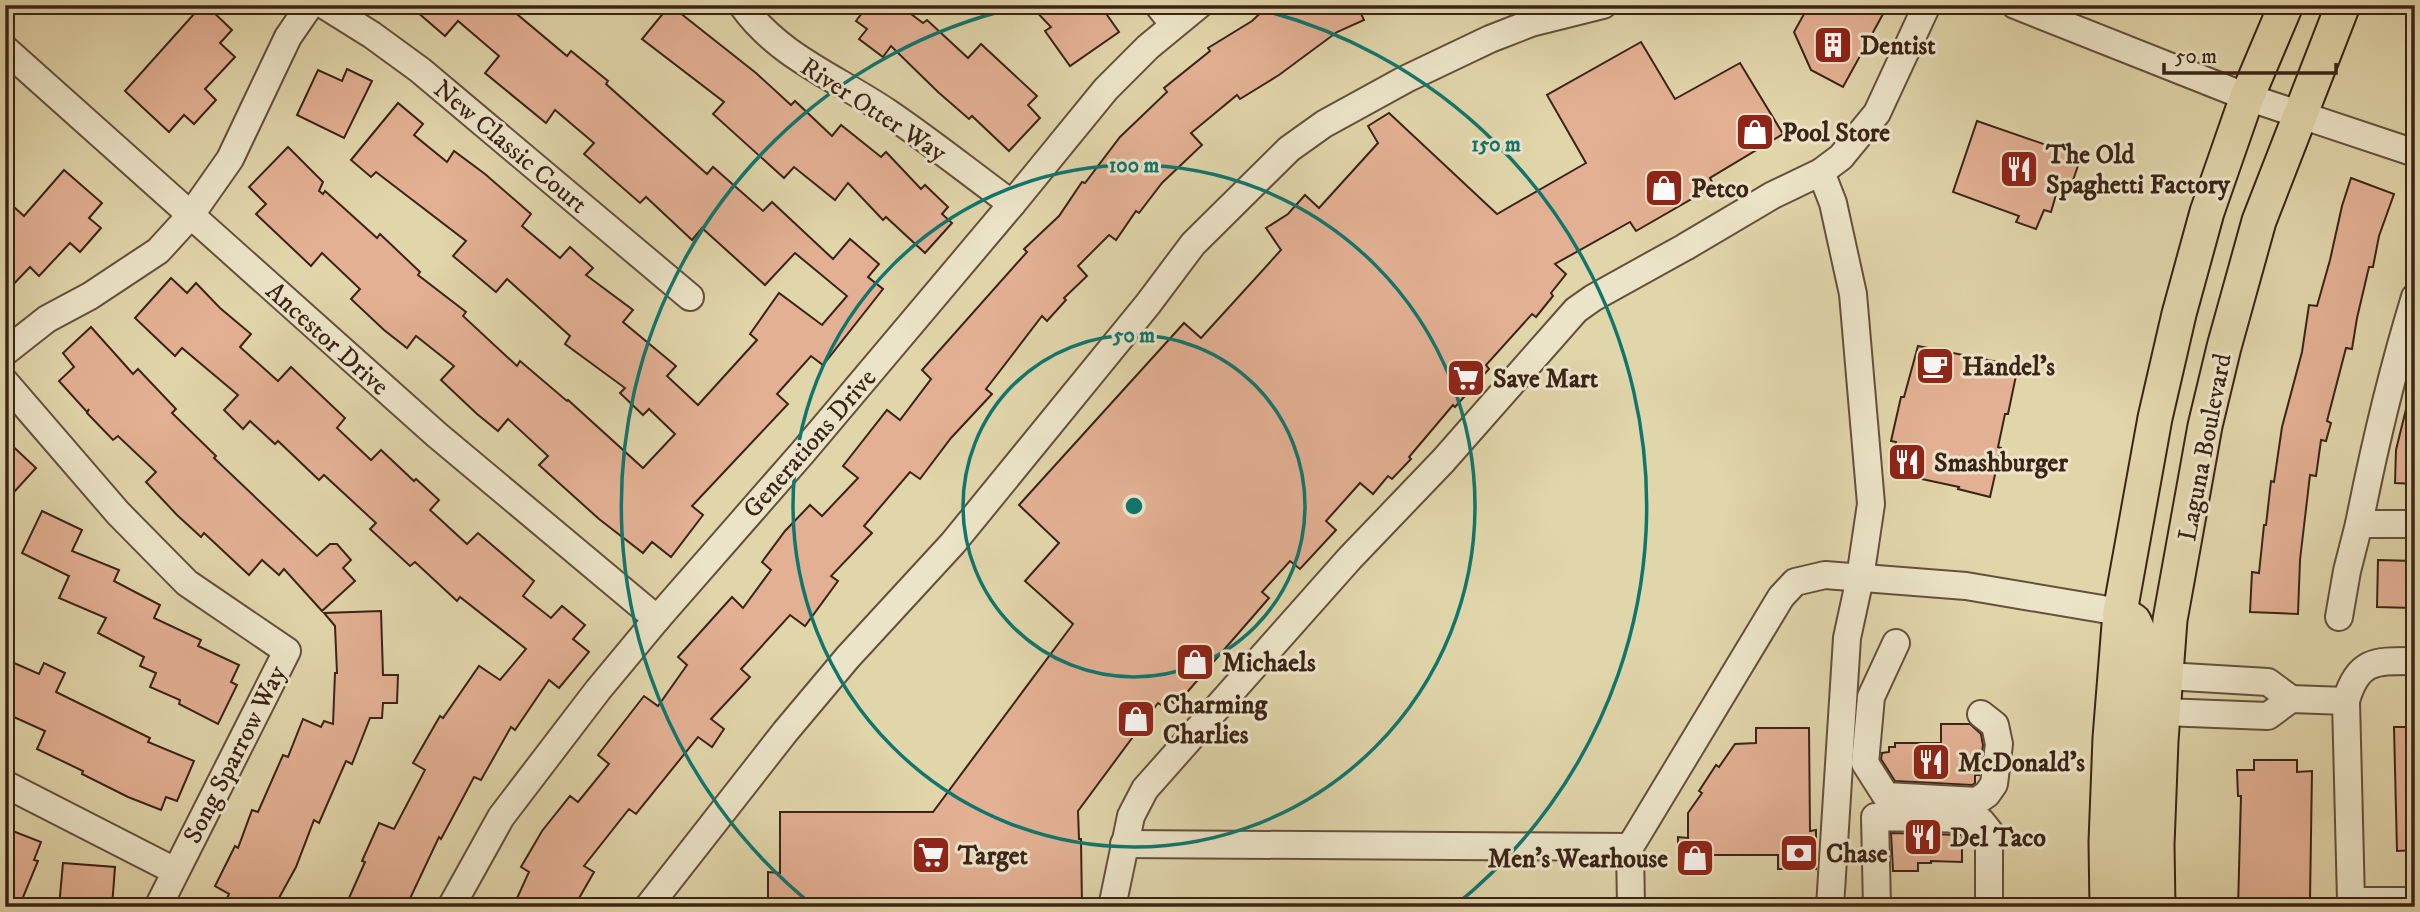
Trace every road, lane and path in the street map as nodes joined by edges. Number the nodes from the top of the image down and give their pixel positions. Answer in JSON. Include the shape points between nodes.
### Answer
{"nodes":[{"id":1,"x":310,"y":5,"type":"edge"},
{"id":2,"x":324,"y":5,"type":"edge"},
{"id":3,"x":743,"y":5,"type":"edge"},
{"id":4,"x":1199,"y":5,"type":"edge"},
{"id":5,"x":1603,"y":5,"type":"edge"},
{"id":6,"x":1927,"y":5,"type":"edge"},
{"id":7,"x":2015,"y":5,"type":"edge"},
{"id":8,"x":2286,"y":5,"type":"edge"},
{"id":9,"x":2343,"y":5,"type":"edge"},
{"id":10,"x":1166,"y":15,"type":"edge"},
{"id":11,"x":5,"y":49,"type":"edge"},
{"id":12,"x":2247,"y":97,"type":"junction"},
{"id":13,"x":2301,"y":117,"type":"junction"},
{"id":14,"x":2415,"y":153,"type":"edge"},
{"id":15,"x":1821,"y":172,"type":"junction"},
{"id":16,"x":1012,"y":204,"type":"junction"},
{"id":17,"x":190,"y":216,"type":"junction"},
{"id":18,"x":690,"y":297,"type":"dead end"},
{"id":19,"x":2415,"y":297,"type":"edge"},
{"id":20,"x":5,"y":352,"type":"edge"},
{"id":21,"x":5,"y":382,"type":"edge"},
{"id":22,"x":2359,"y":524,"type":"junction"},
{"id":23,"x":2415,"y":524,"type":"edge"},
{"id":24,"x":1860,"y":578,"type":"junction"},
{"id":25,"x":2120,"y":612,"type":"junction"},
{"id":26,"x":2339,"y":617,"type":"dead end"},
{"id":27,"x":657,"y":619,"type":"junction"},
{"id":28,"x":1896,"y":643,"type":"dead end"},
{"id":29,"x":2415,"y":662,"type":"edge"},
{"id":30,"x":2166,"y":676,"type":"junction"},
{"id":31,"x":2291,"y":699,"type":"junction"},
{"id":32,"x":2346,"y":701,"type":"junction"},
{"id":33,"x":2163,"y":712,"type":"junction"},
{"id":34,"x":1981,"y":714,"type":"dead end"},
{"id":35,"x":5,"y":784,"type":"edge"},
{"id":36,"x":1124,"y":844,"type":"junction"},
{"id":37,"x":1630,"y":847,"type":"junction"},
{"id":38,"x":175,"y":870,"type":"junction"},
{"id":39,"x":2415,"y":901,"type":"edge"},
{"id":40,"x":158,"y":907,"type":"edge"},
{"id":41,"x":451,"y":907,"type":"edge"},
{"id":42,"x":648,"y":907,"type":"edge"},
{"id":43,"x":1112,"y":907,"type":"edge"},
{"id":44,"x":1631,"y":907,"type":"edge"},
{"id":45,"x":1830,"y":907,"type":"edge"},
{"id":46,"x":1877,"y":907,"type":"edge"},
{"id":47,"x":1989,"y":907,"type":"edge"},
{"id":48,"x":2107,"y":907,"type":"edge"},
{"id":49,"x":2135,"y":907,"type":"edge"},
{"id":50,"x":2158,"y":907,"type":"edge"}],
"edges":[{"from":1,"to":17,"type":"street","via":[[288,37],[230,159]]},
{"from":2,"to":18,"type":"street","name":"New Classic Court","via":[[419,70]]},
{"from":3,"to":16,"type":"street","name":"River Otter Way","via":[[754,22],[795,57],[890,113]]},
{"from":4,"to":10,"type":"street","name":"Generations Drive"},
{"from":5,"to":42,"type":"street","via":[[1531,23],[1490,39],[1394,85],[1289,149],[1193,244],[961,533],[785,732]]},
{"from":6,"to":15,"type":"street","via":[[1877,113],[1854,143]]},
{"from":7,"to":12,"type":"street"},
{"from":8,"to":12,"type":"main road","name":"Laguna Boulevard"},
{"from":9,"to":13,"type":"main road","name":"Laguna Boulevard"},
{"from":10,"to":16,"type":"street","name":"Generations Drive"},
{"from":11,"to":17,"type":"street","name":"Ancestor Drive"},
{"from":12,"to":13,"type":"street"},
{"from":12,"to":25,"type":"main road","name":"Laguna Boulevard","via":[[2207,212],[2179,314]]},
{"from":13,"to":14,"type":"street"},
{"from":13,"to":30,"type":"main road","name":"Laguna Boulevard","via":[[2259,221],[2224,347],[2170,620]]},
{"from":15,"to":24,"type":"street","via":[[1833,203],[1857,330],[1871,504]]},
{"from":15,"to":36,"type":"street","via":[[1773,195],[1576,310],[1164,765],[1136,803]]},
{"from":16,"to":27,"type":"street","name":"Generations Drive"},
{"from":17,"to":20,"type":"street","via":[[158,251],[47,319]]},
{"from":17,"to":27,"type":"street","name":"Ancestor Drive","via":[[437,435]]},
{"from":19,"to":22,"type":"street"},
{"from":21,"to":38,"type":"street","name":"Song Sparrow Way","via":[[102,496],[187,583],[286,650]]},
{"from":22,"to":23,"type":"street"},
{"from":22,"to":26,"type":"street"},
{"from":24,"to":25,"type":"street","via":[[1966,586]]},
{"from":24,"to":37,"type":"street","via":[[1825,575],[1795,582],[1781,597]]},
{"from":24,"to":45,"type":"street","via":[[1847,638]]},
{"from":25,"to":48,"type":"main road","name":"Laguna Boulevard","via":[[2110,738]]},
{"from":25,"to":49,"type":"main road","via":[[2134,621],[2145,645],[2133,818]]},
{"from":27,"to":41,"type":"street","name":"Generations Drive","via":[[500,817]]},
{"from":28,"to":34,"type":"street","via":[[1871,697],[1865,763],[1886,796],[1977,801],[1987,794],[1994,784],[1999,744],[1995,725]]},
{"from":29,"to":32,"type":"street","via":[[2369,664],[2359,673]]},
{"from":30,"to":31,"type":"street","via":[[2268,682]]},
{"from":30,"to":33,"type":"main road","name":"Laguna Boulevard"},
{"from":31,"to":32,"type":"street"},
{"from":31,"to":33,"type":"street","via":[[2268,716]]},
{"from":32,"to":39,"type":"street","via":[[2351,901]]},
{"from":33,"to":50,"type":"main road","name":"Laguna Boulevard"},
{"from":35,"to":38,"type":"street"},
{"from":36,"to":37,"type":"street"},
{"from":36,"to":43,"type":"street"},
{"from":37,"to":44,"type":"street"},
{"from":38,"to":40,"type":"street","name":"Song Sparrow Way"},
{"from":46,"to":47,"type":"street","via":[[1875,817],[1981,821],[1989,831]]}]}
